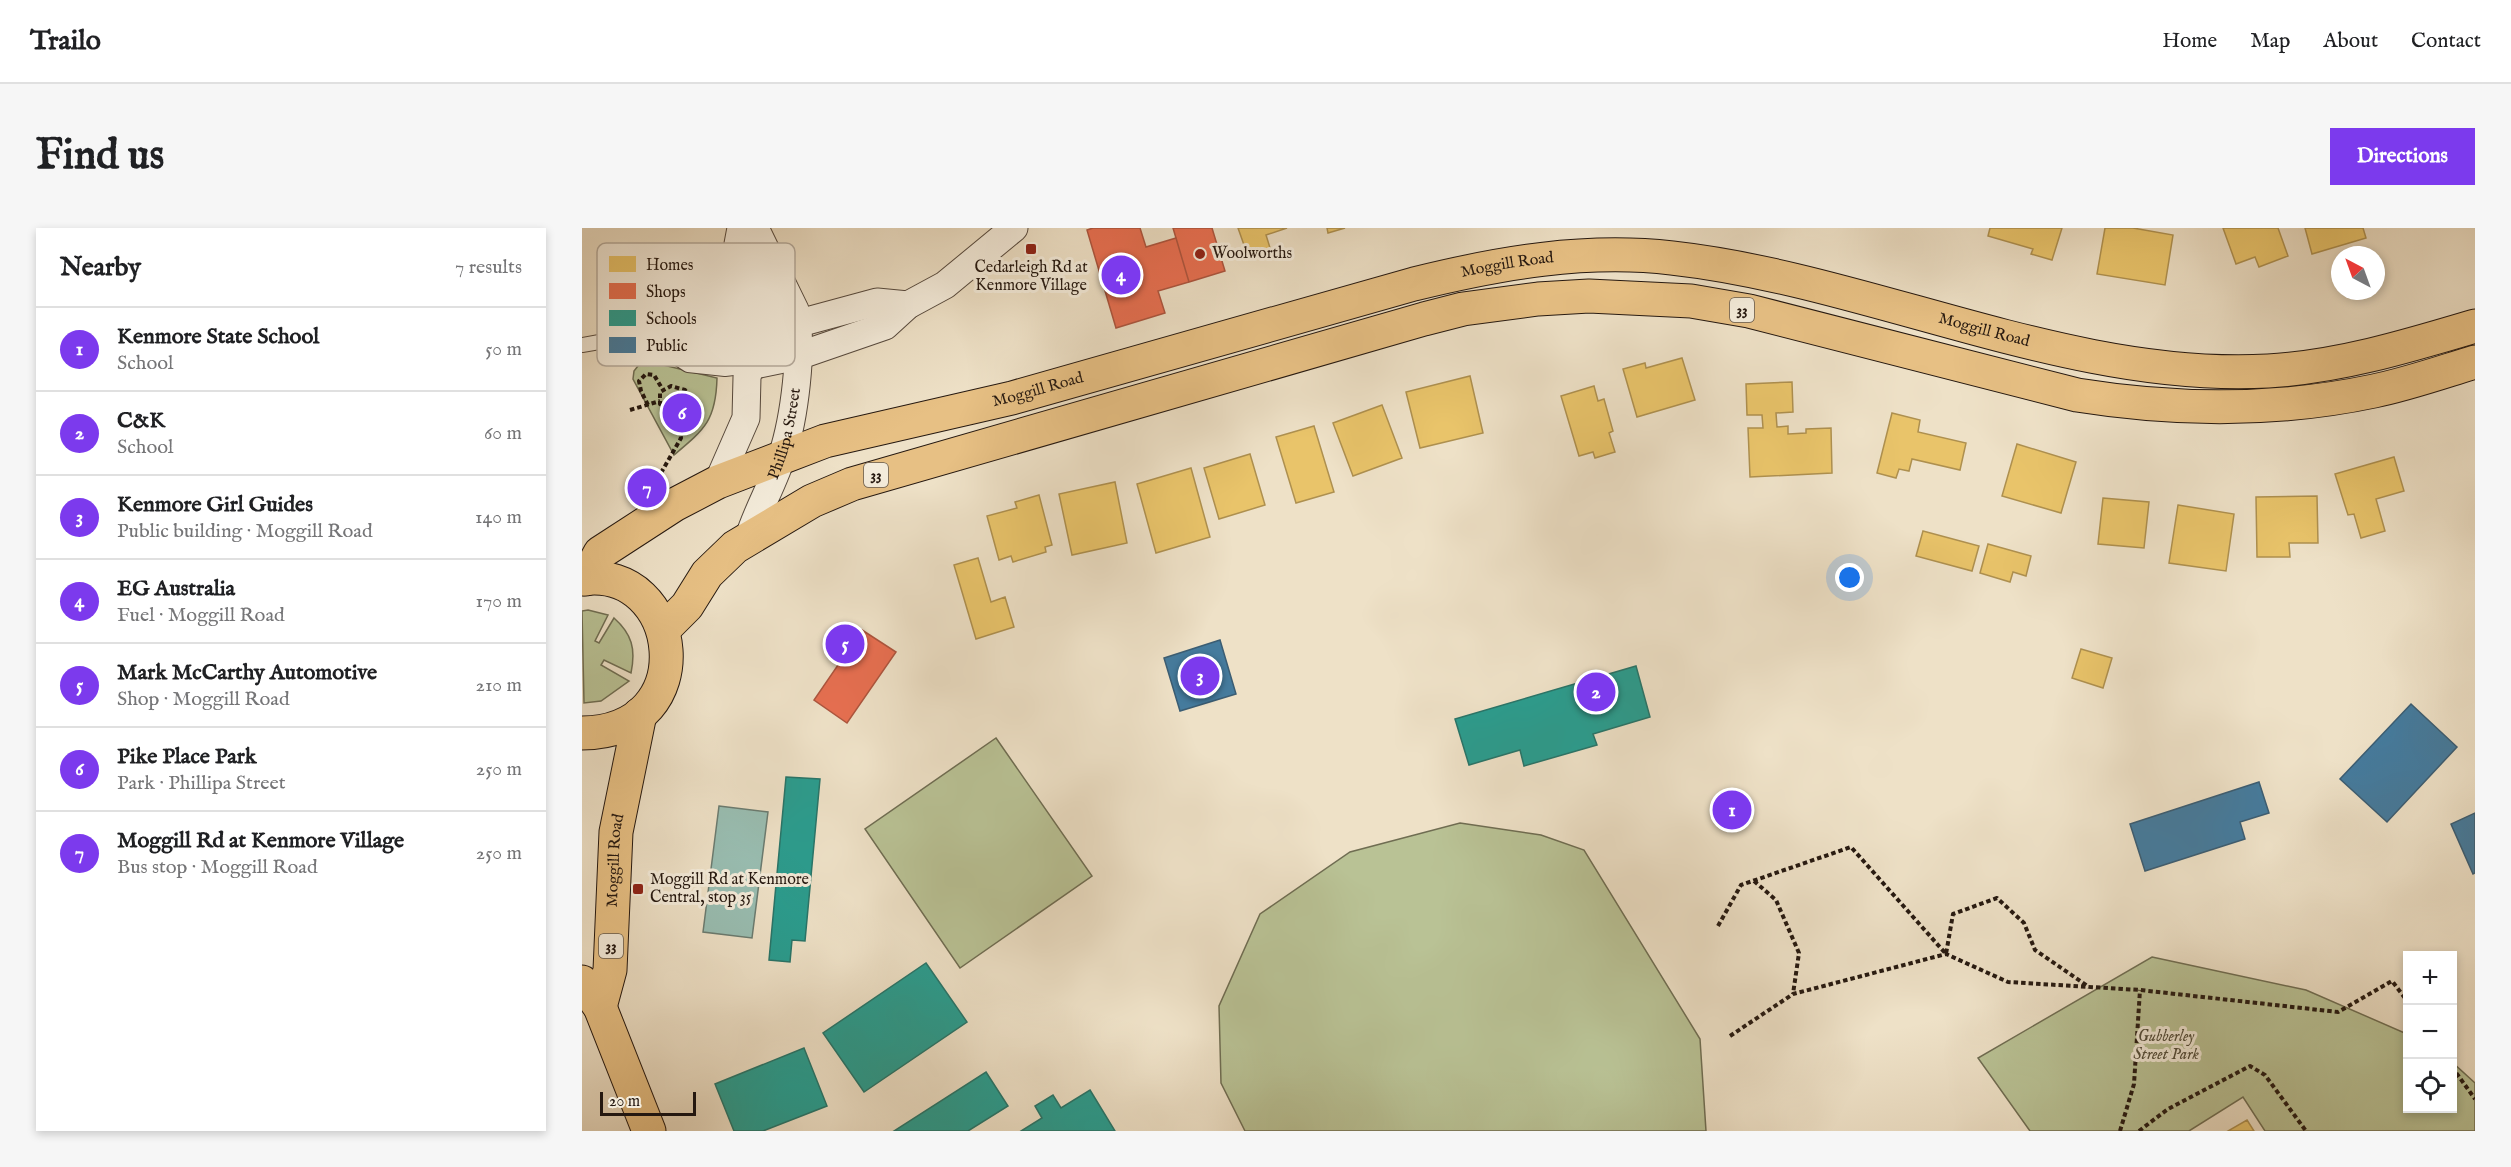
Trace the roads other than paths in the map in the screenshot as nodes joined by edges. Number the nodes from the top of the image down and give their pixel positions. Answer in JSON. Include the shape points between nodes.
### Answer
{"nodes":[{"id":1,"x":741,"y":228,"type":"edge"},
{"id":2,"x":756,"y":228,"type":"edge"},
{"id":3,"x":1014,"y":228,"type":"edge"},
{"id":4,"x":738,"y":243,"type":"edge"},
{"id":5,"x":764,"y":243,"type":"edge"},
{"id":6,"x":908,"y":305,"type":"junction"},
{"id":7,"x":795,"y":314,"type":"edge"},
{"id":8,"x":798,"y":323,"type":"junction"},
{"id":9,"x":795,"y":324,"type":"edge"},
{"id":10,"x":2475,"y":326,"type":"edge"},
{"id":11,"x":597,"y":342,"type":"edge"},
{"id":12,"x":582,"y":345,"type":"edge"},
{"id":13,"x":798,"y":356,"type":"junction"},
{"id":14,"x":795,"y":357,"type":"edge"},
{"id":15,"x":2475,"y":362,"type":"edge"},
{"id":16,"x":696,"y":366,"type":"edge"},
{"id":17,"x":750,"y":366,"type":"joint"},
{"id":18,"x":782,"y":456,"type":"junction"},
{"id":19,"x":718,"y":482,"type":"junction"},
{"id":20,"x":749,"y":537,"type":"junction"},
{"id":21,"x":584,"y":579,"type":"edge"},
{"id":22,"x":663,"y":630,"type":"junction"},
{"id":23,"x":640,"y":714,"type":"junction"},
{"id":24,"x":582,"y":733,"type":"edge"},
{"id":25,"x":588,"y":1002,"type":"edge"},
{"id":26,"x":649,"y":1131,"type":"edge"}],
"edges":[{"from":1,"to":4,"type":"street"},
{"from":2,"to":5,"type":"street","name":"Phillipa Street"},
{"from":3,"to":6,"type":"street","via":[[945,285]]},
{"from":6,"to":8,"type":"street","via":[[877,302]]},
{"from":6,"to":13,"type":"street","via":[[885,326]]},
{"from":7,"to":8,"type":"street","name":"Phillipa Street"},
{"from":8,"to":9,"type":"street"},
{"from":8,"to":13,"type":"street","name":"Phillipa Street"},
{"from":10,"to":18,"type":"main road","name":"Moggill Road","via":[[2323,364],[2268,371],[2202,369],[2081,353],[1722,265],[1634,255],[1538,259],[1414,284],[1012,398],[851,433]]},
{"from":11,"to":12,"type":"lane"},
{"from":13,"to":14,"type":"street"},
{"from":13,"to":18,"type":"street","name":"Phillipa Street"},
{"from":15,"to":20,"type":"main road","number":"33","via":[[2376,391],[2329,399],[2233,408],[2129,404],[2078,395],[1749,311],[1691,301],[1610,296],[1538,298],[1424,319],[887,472],[812,501]]},
{"from":16,"to":17,"type":"lane"},
{"from":17,"to":19,"type":"street","via":[[746,418]]},
{"from":18,"to":19,"type":"main road","name":"Moggill Road"},
{"from":18,"to":20,"type":"street","name":"Phillipa Street"},
{"from":19,"to":21,"type":"main road","name":"Moggill Road","via":[[600,553]]},
{"from":20,"to":22,"type":"main road","number":"33","via":[[707,574],[687,606]]},
{"from":21,"to":22,"type":"main road","via":[[611,581],[633,591],[651,608]]},
{"from":22,"to":23,"type":"main road","number":"33","via":[[666,673],[658,693]]},
{"from":23,"to":24,"type":"main road","via":[[606,731]]},
{"from":23,"to":25,"type":"main road","name":"Moggill Road","number":"33","via":[[616,832],[610,970]]},
{"from":25,"to":26,"type":"main road","name":"Moggill Road","number":"33"}]}
